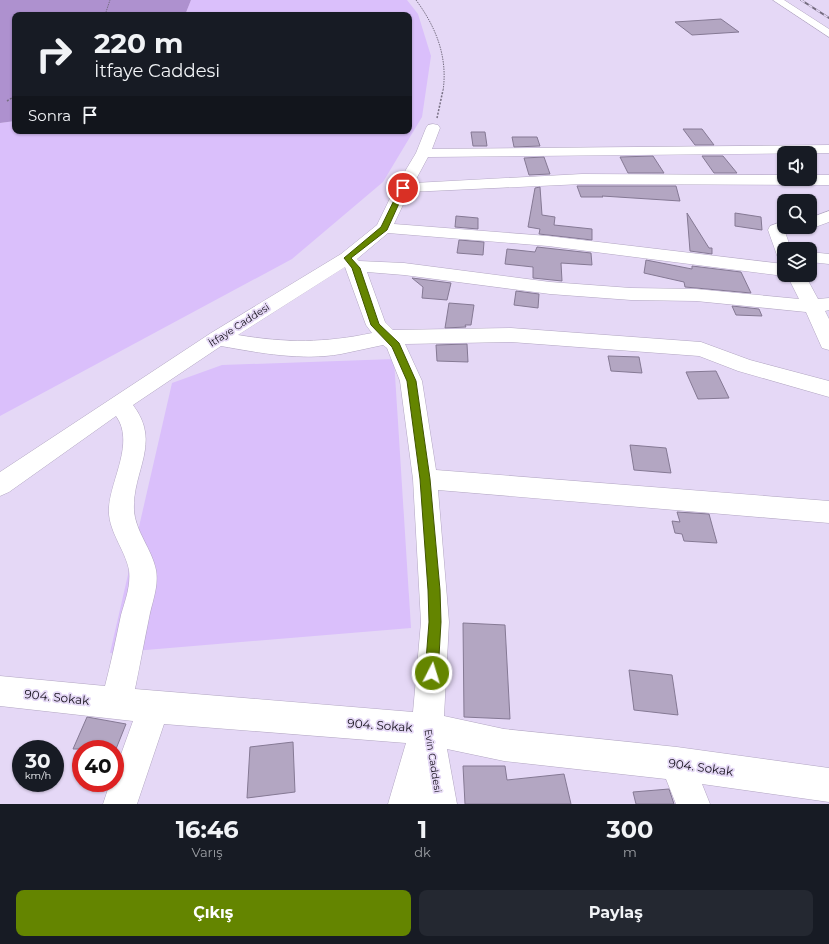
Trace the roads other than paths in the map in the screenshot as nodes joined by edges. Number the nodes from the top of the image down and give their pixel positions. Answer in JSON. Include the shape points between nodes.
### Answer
{"nodes":[{"id":1,"x":778,"y":0,"type":"edge"},
{"id":2,"x":829,"y":34,"type":"edge"},
{"id":3,"x":433,"y":128,"type":"road end"},
{"id":4,"x":829,"y":149,"type":"edge"},
{"id":5,"x":423,"y":153,"type":"junction"},
{"id":6,"x":829,"y":180,"type":"edge"},
{"id":7,"x":403,"y":188,"type":"junction"},
{"id":8,"x":829,"y":216,"type":"edge"},
{"id":9,"x":817,"y":221,"type":"edge"},
{"id":10,"x":384,"y":228,"type":"junction"},
{"id":11,"x":817,"y":258,"type":"edge"},
{"id":12,"x":829,"y":259,"type":"edge"},
{"id":13,"x":351,"y":262,"type":"junction"},
{"id":14,"x":777,"y":269,"type":"edge"},
{"id":15,"x":802,"y":282,"type":"edge"},
{"id":16,"x":821,"y":305,"type":"edge"},
{"id":17,"x":386,"y":337,"type":"junction"},
{"id":18,"x":218,"y":338,"type":"junction"},
{"id":19,"x":829,"y":343,"type":"edge"},
{"id":20,"x":829,"y":389,"type":"edge"},
{"id":21,"x":119,"y":403,"type":"junction"},
{"id":22,"x":425,"y":479,"type":"junction"},
{"id":23,"x":0,"y":484,"type":"edge"},
{"id":24,"x":829,"y":512,"type":"edge"},
{"id":25,"x":0,"y":691,"type":"edge"},
{"id":26,"x":117,"y":703,"type":"junction"},
{"id":27,"x":154,"y":707,"type":"junction"},
{"id":28,"x":426,"y":729,"type":"junction"},
{"id":29,"x":678,"y":764,"type":"junction"},
{"id":30,"x":829,"y":785,"type":"edge"},
{"id":31,"x":120,"y":804,"type":"edge"},
{"id":32,"x":406,"y":804,"type":"edge"},
{"id":33,"x":440,"y":804,"type":"edge"},
{"id":34,"x":693,"y":804,"type":"edge"}],
"edges":[{"from":1,"to":2,"type":"street"},
{"from":3,"to":5,"type":"street","name":"İtfaye Caddesi"},
{"from":4,"to":5,"type":"street"},
{"from":5,"to":7,"type":"street","name":"İtfaye Caddesi"},
{"from":6,"to":7,"type":"street","via":[[582,179]]},
{"from":7,"to":10,"type":"street","name":"İtfaye Caddesi"},
{"from":8,"to":9,"type":"street"},
{"from":10,"to":13,"type":"street","name":"İtfaye Caddesi"},
{"from":10,"to":14,"type":"street","via":[[548,241]]},
{"from":11,"to":12,"type":"street"},
{"from":13,"to":16,"type":"street","via":[[550,288],[631,294],[696,295]]},
{"from":13,"to":17,"type":"street","name":"Evin Caddesi","via":[[376,325]]},
{"from":13,"to":18,"type":"street","name":"İtfaye Caddesi"},
{"from":15,"to":16,"type":"street"},
{"from":16,"to":19,"type":"street"},
{"from":17,"to":18,"type":"street","via":[[340,347],[309,349],[262,346]]},
{"from":17,"to":20,"type":"street","via":[[511,335],[701,349],[745,366]]},
{"from":17,"to":22,"type":"street","name":"Evin Caddesi","via":[[396,346],[411,381]]},
{"from":18,"to":21,"type":"street","name":"İtfaye Caddesi"},
{"from":21,"to":23,"type":"street","name":"İtfaye Caddesi"},
{"from":21,"to":26,"type":"street","via":[[135,429],[134,448],[121,503],[121,517],[142,570],[141,590]]},
{"from":22,"to":24,"type":"street"},
{"from":22,"to":28,"type":"street","name":"Evin Caddesi","via":[[435,622]]},
{"from":25,"to":26,"type":"street","name":"904. Sokak"},
{"from":26,"to":27,"type":"street","name":"904. Sokak"},
{"from":27,"to":28,"type":"street","name":"904. Sokak"},
{"from":27,"to":31,"type":"street"},
{"from":28,"to":29,"type":"street","name":"904. Sokak","via":[[504,745]]},
{"from":28,"to":32,"type":"street"},
{"from":28,"to":33,"type":"street","name":"Evin Caddesi"},
{"from":29,"to":30,"type":"street","name":"904. Sokak"},
{"from":29,"to":34,"type":"street"}]}
